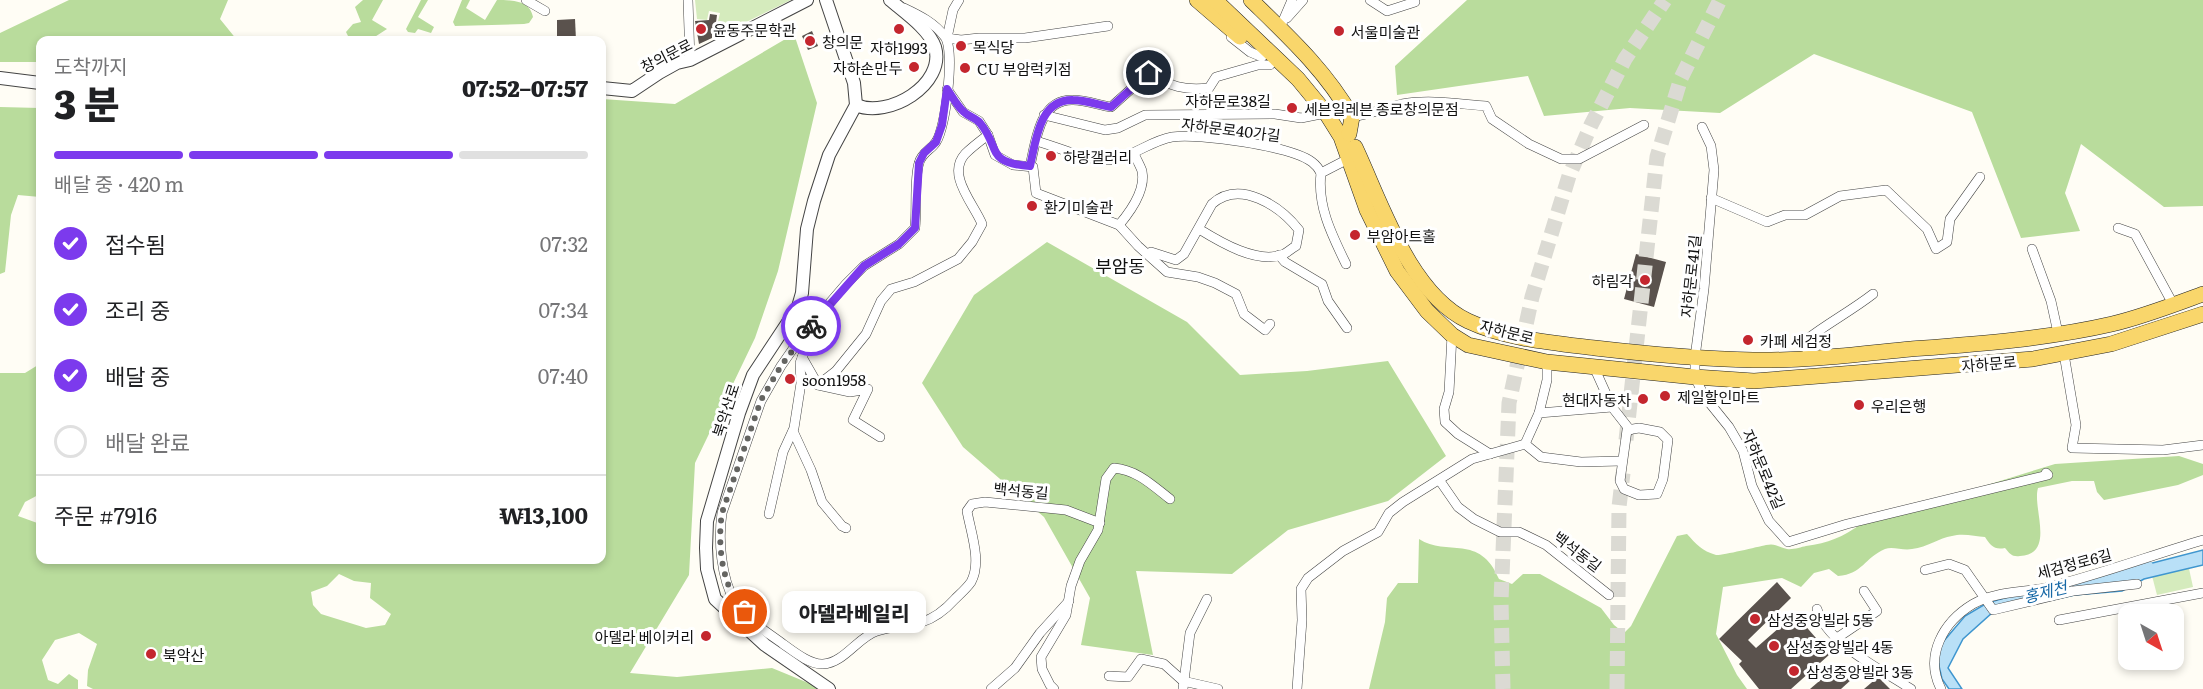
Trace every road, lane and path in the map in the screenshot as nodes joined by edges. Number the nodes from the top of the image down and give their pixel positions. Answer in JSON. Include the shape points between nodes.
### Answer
{"nodes":[{"id":1,"x":526,"y":0,"type":"edge"},
{"id":2,"x":688,"y":0,"type":"edge"},
{"id":3,"x":807,"y":0,"type":"edge"},
{"id":4,"x":959,"y":0,"type":"edge"},
{"id":5,"x":1188,"y":0,"type":"edge"},
{"id":6,"x":1197,"y":0,"type":"edge"},
{"id":7,"x":1215,"y":0,"type":"edge"},
{"id":8,"x":1229,"y":0,"type":"edge"},
{"id":9,"x":1251,"y":0,"type":"edge"},
{"id":10,"x":1292,"y":0,"type":"edge"},
{"id":11,"x":1303,"y":0,"type":"edge"},
{"id":12,"x":1370,"y":0,"type":"edge"},
{"id":13,"x":1415,"y":2,"type":"dead end"},
{"id":14,"x":893,"y":3,"type":"edge"},
{"id":15,"x":827,"y":4,"type":"edge"},
{"id":16,"x":545,"y":11,"type":"dead end"},
{"id":17,"x":1281,"y":25,"type":"junction"},
{"id":18,"x":1108,"y":27,"type":"dead end"},
{"id":19,"x":947,"y":38,"type":"junction"},
{"id":20,"x":690,"y":60,"type":"junction"},
{"id":21,"x":1266,"y":61,"type":"junction"},
{"id":22,"x":0,"y":78,"type":"edge"},
{"id":23,"x":36,"y":82,"type":"edge"},
{"id":24,"x":606,"y":88,"type":"edge"},
{"id":25,"x":947,"y":89,"type":"junction"},
{"id":26,"x":1312,"y":95,"type":"junction"},
{"id":27,"x":856,"y":105,"type":"junction"},
{"id":28,"x":1326,"y":113,"type":"junction"},
{"id":29,"x":1044,"y":115,"type":"junction"},
{"id":30,"x":1352,"y":117,"type":"junction"},
{"id":31,"x":1644,"y":125,"type":"dead end"},
{"id":32,"x":1702,"y":128,"type":"dead end"},
{"id":33,"x":1349,"y":134,"type":"junction"},
{"id":34,"x":988,"y":135,"type":"junction"},
{"id":35,"x":1036,"y":141,"type":"junction"},
{"id":36,"x":1134,"y":153,"type":"junction"},
{"id":37,"x":1350,"y":158,"type":"junction"},
{"id":38,"x":1030,"y":166,"type":"junction"},
{"id":39,"x":1321,"y":173,"type":"junction"},
{"id":40,"x":1980,"y":177,"type":"dead end"},
{"id":41,"x":1712,"y":198,"type":"junction"},
{"id":42,"x":1119,"y":225,"type":"junction"},
{"id":43,"x":1199,"y":228,"type":"junction"},
{"id":44,"x":2118,"y":228,"type":"dead end"},
{"id":45,"x":1138,"y":246,"type":"junction"},
{"id":46,"x":2032,"y":249,"type":"dead end"},
{"id":47,"x":1279,"y":255,"type":"junction"},
{"id":48,"x":1346,"y":264,"type":"dead end"},
{"id":49,"x":1873,"y":294,"type":"dead end"},
{"id":50,"x":2203,"y":294,"type":"edge"},
{"id":51,"x":2174,"y":304,"type":"junction"},
{"id":52,"x":2203,"y":314,"type":"edge"},
{"id":53,"x":817,"y":320,"type":"junction"},
{"id":54,"x":1270,"y":324,"type":"dead end"},
{"id":55,"x":1347,"y":328,"type":"dead end"},
{"id":56,"x":2058,"y":333,"type":"junction"},
{"id":57,"x":1452,"y":335,"type":"junction"},
{"id":58,"x":2064,"y":354,"type":"junction"},
{"id":59,"x":802,"y":357,"type":"junction"},
{"id":60,"x":1695,"y":357,"type":"junction"},
{"id":61,"x":1808,"y":358,"type":"junction"},
{"id":62,"x":1547,"y":362,"type":"junction"},
{"id":63,"x":1594,"y":367,"type":"junction"},
{"id":64,"x":1695,"y":378,"type":"junction"},
{"id":65,"x":818,"y":385,"type":"junction"},
{"id":66,"x":1612,"y":407,"type":"junction"},
{"id":67,"x":1539,"y":413,"type":"junction"},
{"id":68,"x":1630,"y":430,"type":"junction"},
{"id":69,"x":793,"y":431,"type":"junction"},
{"id":70,"x":880,"y":437,"type":"dead end"},
{"id":71,"x":1526,"y":444,"type":"junction"},
{"id":72,"x":2203,"y":445,"type":"edge"},
{"id":73,"x":1490,"y":454,"type":"junction"},
{"id":74,"x":1622,"y":461,"type":"junction"},
{"id":75,"x":2046,"y":473,"type":"dead end"},
{"id":76,"x":1440,"y":481,"type":"junction"},
{"id":77,"x":1170,"y":499,"type":"dead end"},
{"id":78,"x":769,"y":514,"type":"dead end"},
{"id":79,"x":1100,"y":523,"type":"junction"},
{"id":80,"x":846,"y":528,"type":"dead end"},
{"id":81,"x":2203,"y":540,"type":"edge"},
{"id":82,"x":1924,"y":570,"type":"dead end"},
{"id":83,"x":2138,"y":584,"type":"dead end"},
{"id":84,"x":1864,"y":591,"type":"dead end"},
{"id":85,"x":2203,"y":593,"type":"edge"},
{"id":86,"x":1610,"y":595,"type":"dead end"},
{"id":87,"x":1985,"y":598,"type":"junction"},
{"id":88,"x":1070,"y":599,"type":"junction"},
{"id":89,"x":1207,"y":599,"type":"dead end"},
{"id":90,"x":1817,"y":609,"type":"dead end"},
{"id":91,"x":2059,"y":620,"type":"dead end"},
{"id":92,"x":1837,"y":638,"type":"junction"},
{"id":93,"x":1109,"y":676,"type":"dead end"},
{"id":94,"x":1183,"y":685,"type":"edge"},
{"id":95,"x":829,"y":689,"type":"edge"},
{"id":96,"x":991,"y":689,"type":"edge"},
{"id":97,"x":1054,"y":689,"type":"edge"},
{"id":98,"x":1218,"y":689,"type":"edge"},
{"id":99,"x":1296,"y":689,"type":"edge"},
{"id":100,"x":1911,"y":689,"type":"edge"},
{"id":101,"x":1941,"y":689,"type":"edge"}],
"edges":[{"from":1,"to":16,"type":"street"},
{"from":2,"to":20,"type":"street"},
{"from":3,"to":20,"type":"street","name":"창의문로"},
{"from":4,"to":19,"type":"street","name":"백석동길"},
{"from":5,"to":21,"type":"street"},
{"from":6,"to":21,"type":"main road"},
{"from":7,"to":26,"type":"main road","name":"자하문로"},
{"from":8,"to":33,"type":"main road","name":"자하문로","via":[[1306,76]]},
{"from":9,"to":17,"type":"main road"},
{"from":10,"to":17,"type":"street"},
{"from":11,"to":17,"type":"street"},
{"from":12,"to":13,"type":"street","via":[[1387,11]]},
{"from":14,"to":19,"type":"street","via":[[924,16]]},
{"from":14,"to":27,"type":"street","via":[[928,36],[934,45],[935,66],[921,88],[902,102],[874,109]]},
{"from":15,"to":27,"type":"street","via":[[854,83]]},
{"from":17,"to":30,"type":"main road","via":[[1314,62]]},
{"from":18,"to":19,"type":"street","via":[[1025,38]]},
{"from":19,"to":25,"type":"street","name":"백석동길"},
{"from":20,"to":24,"type":"street","name":"창의문로","via":[[668,68],[632,91]]},
{"from":21,"to":26,"type":"main road","via":[[1297,89]]},
{"from":21,"to":29,"type":"street","via":[[1216,77],[1209,88],[1171,86],[1149,73],[1111,107],[1072,99],[1054,104]]},
{"from":22,"to":23,"type":"street"},
{"from":25,"to":34,"type":"street","via":[[963,112],[979,121]]},
{"from":25,"to":53,"type":"street","name":"백석동길","via":[[936,142],[919,163],[915,228],[899,244],[864,266]]},
{"from":26,"to":28,"type":"main road","name":"자하문로"},
{"from":27,"to":95,"type":"street","name":"북악산로","via":[[829,155],[814,201],[798,307],[753,375],[706,521],[707,569],[715,599],[765,645]]},
{"from":28,"to":29,"type":"street","name":"자하문로38길","via":[[1301,118],[1275,114],[1145,115],[1119,128],[1105,130]]},
{"from":28,"to":37,"type":"main road","name":"자하문로"},
{"from":29,"to":35,"type":"street"},
{"from":30,"to":31,"type":"street","via":[[1412,104],[1486,106],[1492,119],[1529,144],[1561,159],[1579,159]]},
{"from":30,"to":33,"type":"main road"},
{"from":32,"to":41,"type":"street","name":"자하문로41길","via":[[1711,146]]},
{"from":33,"to":60,"type":"main road","name":"자하문로","via":[[1390,226],[1419,275],[1437,298],[1467,321],[1562,344]]},
{"from":34,"to":38,"type":"street","via":[[995,154],[1013,165]]},
{"from":34,"to":65,"type":"street","via":[[960,161],[960,183],[982,224],[972,242],[958,259],[914,282],[891,289],[866,334],[836,371]]},
{"from":35,"to":36,"type":"street","name":"자하문로40가길","via":[[1094,159],[1108,160]]},
{"from":35,"to":38,"type":"street"},
{"from":36,"to":39,"type":"street","name":"자하문로40가길","via":[[1171,137],[1191,136],[1292,153],[1313,163]]},
{"from":36,"to":42,"type":"street","via":[[1142,173],[1139,193]]},
{"from":37,"to":39,"type":"street"},
{"from":37,"to":57,"type":"main road","name":"자하문로","via":[[1368,210],[1397,271],[1427,311]]},
{"from":38,"to":42,"type":"street","via":[[1036,193]]},
{"from":39,"to":48,"type":"street","via":[[1325,214]]},
{"from":40,"to":41,"type":"street","via":[[1950,219],[1947,242],[1936,249],[1927,229],[1886,190],[1840,196],[1805,215],[1785,215],[1767,222]]},
{"from":41,"to":60,"type":"street","name":"자하문로41길"},
{"from":42,"to":45,"type":"street"},
{"from":43,"to":45,"type":"street","via":[[1176,260]]},
{"from":43,"to":47,"type":"street","via":[[1247,253]]},
{"from":43,"to":47,"type":"street","via":[[1219,198],[1246,193],[1289,217],[1299,230],[1296,246]]},
{"from":44,"to":51,"type":"street","via":[[2135,234]]},
{"from":45,"to":54,"type":"street","via":[[1167,272],[1198,277],[1236,294],[1244,314],[1265,330]]},
{"from":46,"to":56,"type":"street"},
{"from":47,"to":55,"type":"street","via":[[1322,284],[1328,301]]},
{"from":49,"to":61,"type":"street","via":[[1806,340]]},
{"from":50,"to":51,"type":"main road","name":"자하문로"},
{"from":51,"to":56,"type":"main road","name":"자하문로","via":[[2111,324]]},
{"from":52,"to":58,"type":"main road","name":"자하문로","via":[[2111,344]]},
{"from":53,"to":59,"type":"street"},
{"from":53,"to":79,"type":"street","name":"백석동길","via":[[781,366],[761,400],[720,527],[728,585],[735,603],[788,648],[814,663],[824,664],[875,631],[922,622],[945,609],[970,583],[976,566],[968,511],[972,504],[1066,510]]},
{"from":56,"to":61,"type":"main road","name":"자하문로"},
{"from":57,"to":62,"type":"main road","name":"자하문로","via":[[1485,350]]},
{"from":57,"to":73,"type":"street","via":[[1445,422],[1458,435]]},
{"from":58,"to":64,"type":"main road","name":"자하문로","via":[[1807,378]]},
{"from":58,"to":72,"type":"street","via":[[2076,425],[2072,447],[2163,450]]},
{"from":59,"to":65,"type":"street"},
{"from":59,"to":69,"type":"street"},
{"from":60,"to":61,"type":"main road","name":"자하문로"},
{"from":60,"to":64,"type":"street","name":"자하문로41길"},
{"from":62,"to":63,"type":"main road","name":"자하문로"},
{"from":62,"to":67,"type":"street"},
{"from":63,"to":64,"type":"main road","name":"자하문로"},
{"from":63,"to":66,"type":"street"},
{"from":64,"to":75,"type":"street","name":"자하문로42길","via":[[1743,451],[1752,486],[1769,521],[1788,542]]},
{"from":65,"to":70,"type":"street","via":[[850,392],[868,389],[853,420]]},
{"from":66,"to":67,"type":"street"},
{"from":66,"to":68,"type":"street"},
{"from":67,"to":71,"type":"street"},
{"from":68,"to":74,"type":"street"},
{"from":68,"to":74,"type":"street","via":[[1660,432],[1668,440],[1657,494],[1639,495],[1624,489],[1620,481]]},
{"from":69,"to":78,"type":"street","via":[[783,452]]},
{"from":69,"to":80,"type":"street","via":[[822,502]]},
{"from":71,"to":73,"type":"street"},
{"from":71,"to":74,"type":"street","via":[[1541,457],[1581,462]]},
{"from":73,"to":76,"type":"street","via":[[1473,459]]},
{"from":76,"to":86,"type":"street","name":"백석동길","via":[[1458,507],[1474,519],[1500,532],[1519,532],[1546,545]]},
{"from":76,"to":99,"type":"street","via":[[1403,502],[1389,513],[1378,532],[1343,551],[1308,578],[1301,590]]},
{"from":77,"to":79,"type":"street","via":[[1128,469],[1113,468],[1106,479]]},
{"from":79,"to":88,"type":"street","via":[[1080,561]]},
{"from":81,"to":87,"type":"street","name":"세검정로6길","via":[[2047,588]]},
{"from":82,"to":87,"type":"street","via":[[1949,564],[1965,570]]},
{"from":83,"to":87,"type":"street","via":[[2073,591],[1993,610]]},
{"from":84,"to":92,"type":"street","via":[[1877,611]]},
{"from":85,"to":91,"type":"street"},
{"from":87,"to":101,"type":"street","name":"세검정로6길","via":[[1952,621],[1936,648],[1935,670]]},
{"from":88,"to":96,"type":"street","via":[[1015,669]]},
{"from":88,"to":97,"type":"street","via":[[1066,615],[1041,657],[1042,669]]},
{"from":89,"to":94,"type":"street","via":[[1190,633]]},
{"from":90,"to":92,"type":"street","via":[[1820,619]]},
{"from":92,"to":100,"type":"street"},
{"from":93,"to":94,"type":"street","via":[[1128,677],[1141,659],[1164,664]]},
{"from":94,"to":98,"type":"street"}]}
